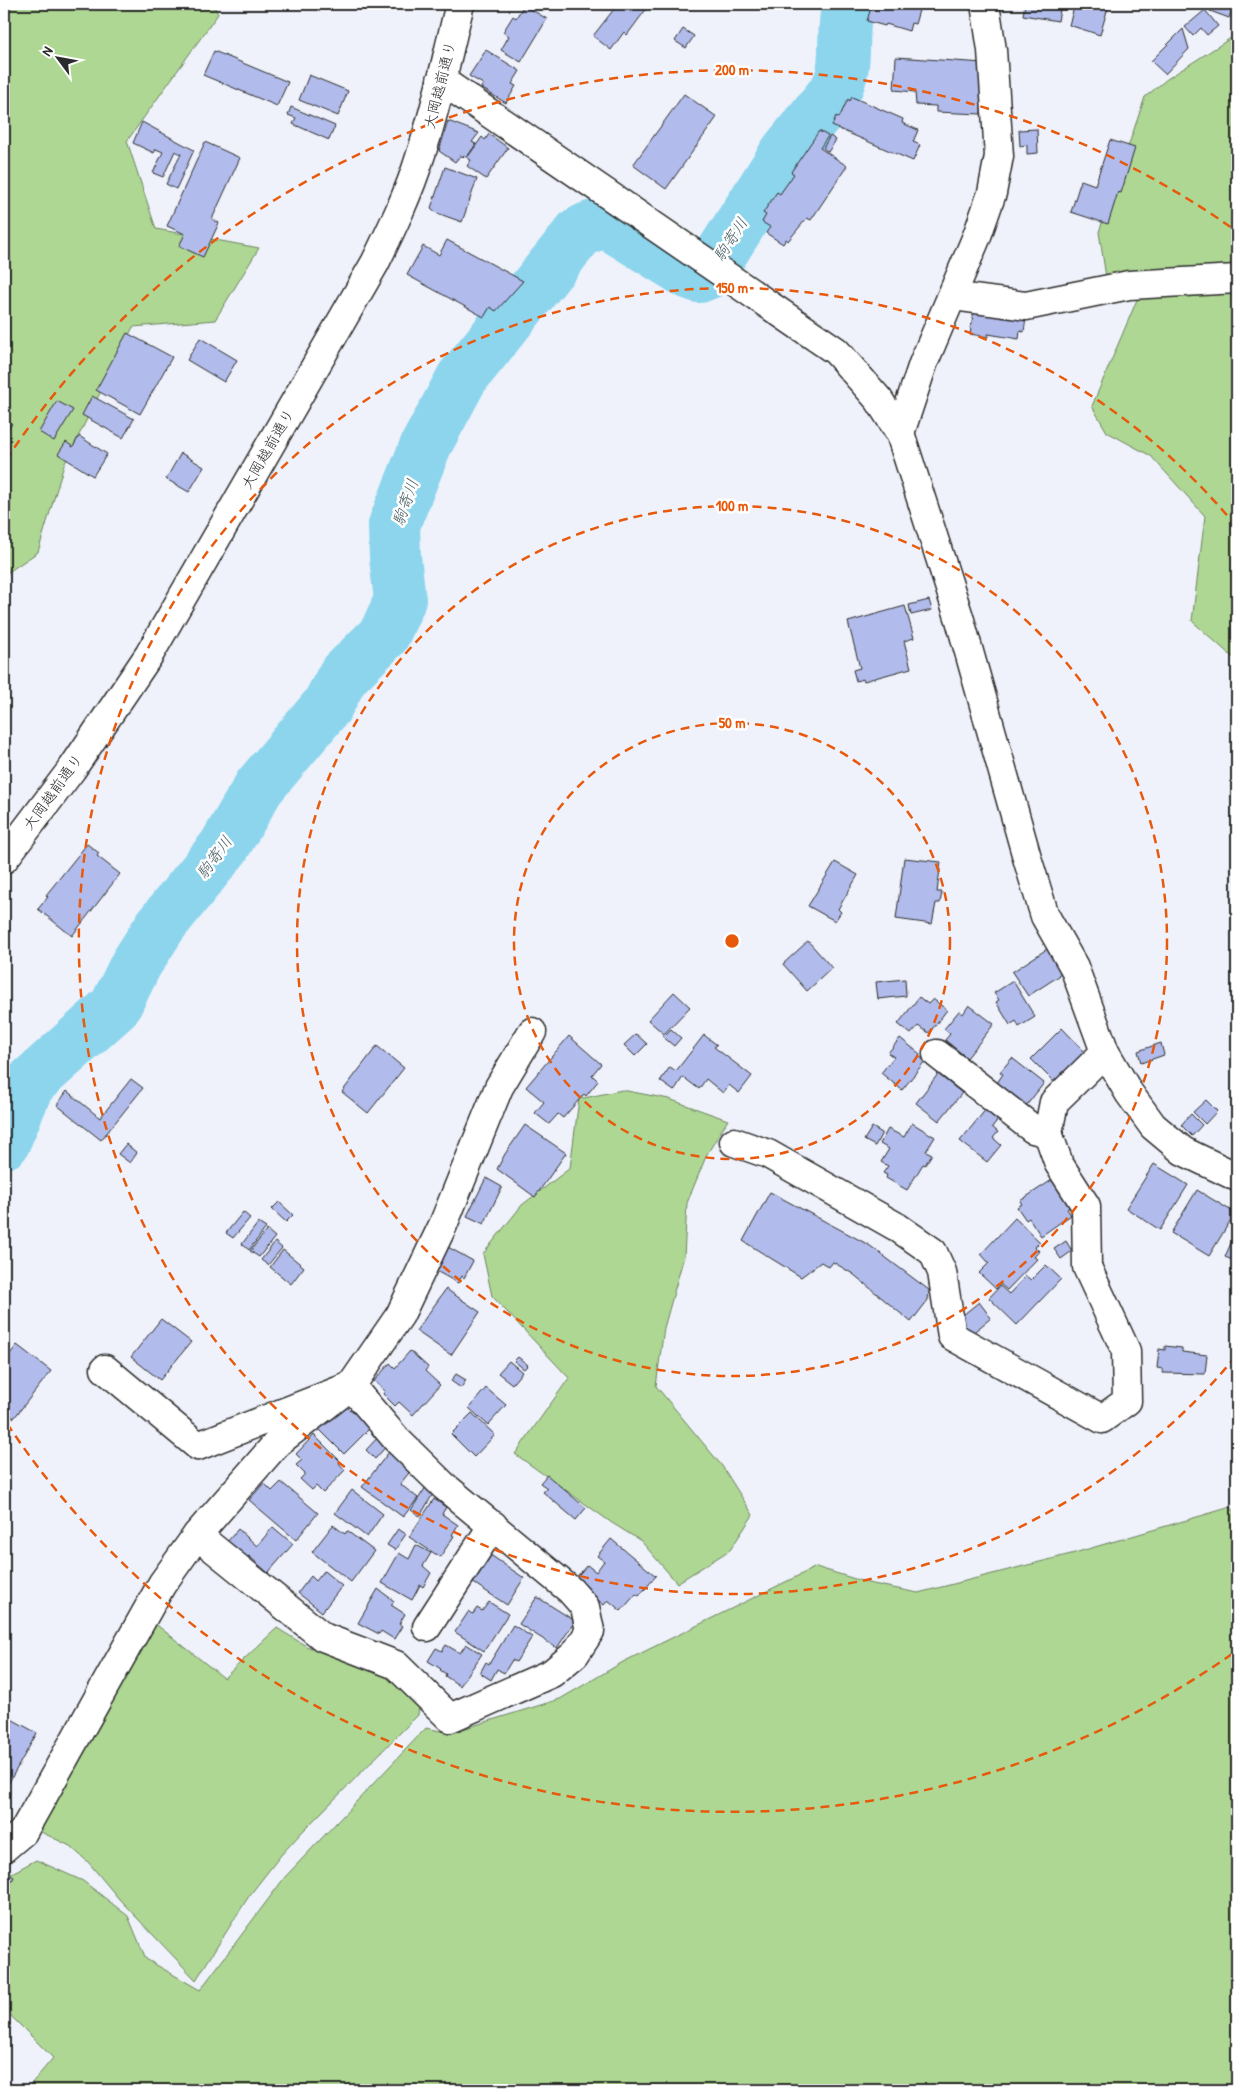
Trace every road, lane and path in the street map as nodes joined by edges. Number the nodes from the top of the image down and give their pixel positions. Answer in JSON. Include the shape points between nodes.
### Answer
{"nodes":[{"id":1,"x":460,"y":4,"type":"edge"},
{"id":2,"x":985,"y":4,"type":"edge"},
{"id":3,"x":441,"y":80,"type":"junction"},
{"id":4,"x":1237,"y":279,"type":"edge"},
{"id":5,"x":952,"y":296,"type":"junction"},
{"id":6,"x":900,"y":433,"type":"junction"},
{"id":7,"x":4,"y":859,"type":"edge"},
{"id":8,"x":532,"y":1032,"type":"dead end"},
{"id":9,"x":1105,"y":1052,"type":"junction"},
{"id":10,"x":937,"y":1054,"type":"dead end"},
{"id":11,"x":1048,"y":1133,"type":"junction"},
{"id":12,"x":734,"y":1142,"type":"dead end"},
{"id":13,"x":1237,"y":1177,"type":"edge"},
{"id":14,"x":105,"y":1370,"type":"dead end"},
{"id":15,"x":351,"y":1386,"type":"junction"},
{"id":16,"x":493,"y":1525,"type":"junction"},
{"id":17,"x":197,"y":1535,"type":"junction"},
{"id":18,"x":427,"y":1627,"type":"dead end"},
{"id":19,"x":4,"y":1848,"type":"edge"}],
"edges":[{"from":1,"to":3,"type":"street","name":"大岡越前通り"},
{"from":2,"to":5,"type":"street","via":[[992,50],[999,156],[989,202]]},
{"from":3,"to":6,"type":"street","via":[[836,350],[879,400]]},
{"from":3,"to":7,"type":"street","name":"大岡越前通り","via":[[408,192],[353,303],[149,655],[72,769]]},
{"from":4,"to":5,"type":"street","via":[[1129,285],[1026,306]]},
{"from":5,"to":6,"type":"street","via":[[923,364]]},
{"from":6,"to":9,"type":"street","via":[[960,620],[1045,916],[1074,967]]},
{"from":8,"to":15,"type":"street","via":[[499,1087],[443,1225],[400,1315]]},
{"from":9,"to":11,"type":"street","via":[[1054,1102]]},
{"from":9,"to":13,"type":"street","via":[[1129,1094],[1154,1126],[1183,1151]]},
{"from":10,"to":11,"type":"street","via":[[1033,1129]]},
{"from":11,"to":12,"type":"street","via":[[1059,1164],[1086,1206],[1087,1267],[1126,1351],[1128,1401],[1102,1419],[952,1336],[942,1272],[933,1252],[897,1227],[768,1154]]},
{"from":14,"to":15,"type":"street","via":[[198,1446]]},
{"from":15,"to":16,"type":"street","via":[[397,1440],[444,1486]]},
{"from":15,"to":17,"type":"street","via":[[278,1443]]},
{"from":16,"to":17,"type":"street","via":[[570,1590],[585,1607],[590,1631],[575,1654],[552,1673],[450,1718],[396,1665],[323,1637]]},
{"from":16,"to":18,"type":"street"},
{"from":17,"to":19,"type":"street","via":[[162,1584],[23,1832]]}]}
